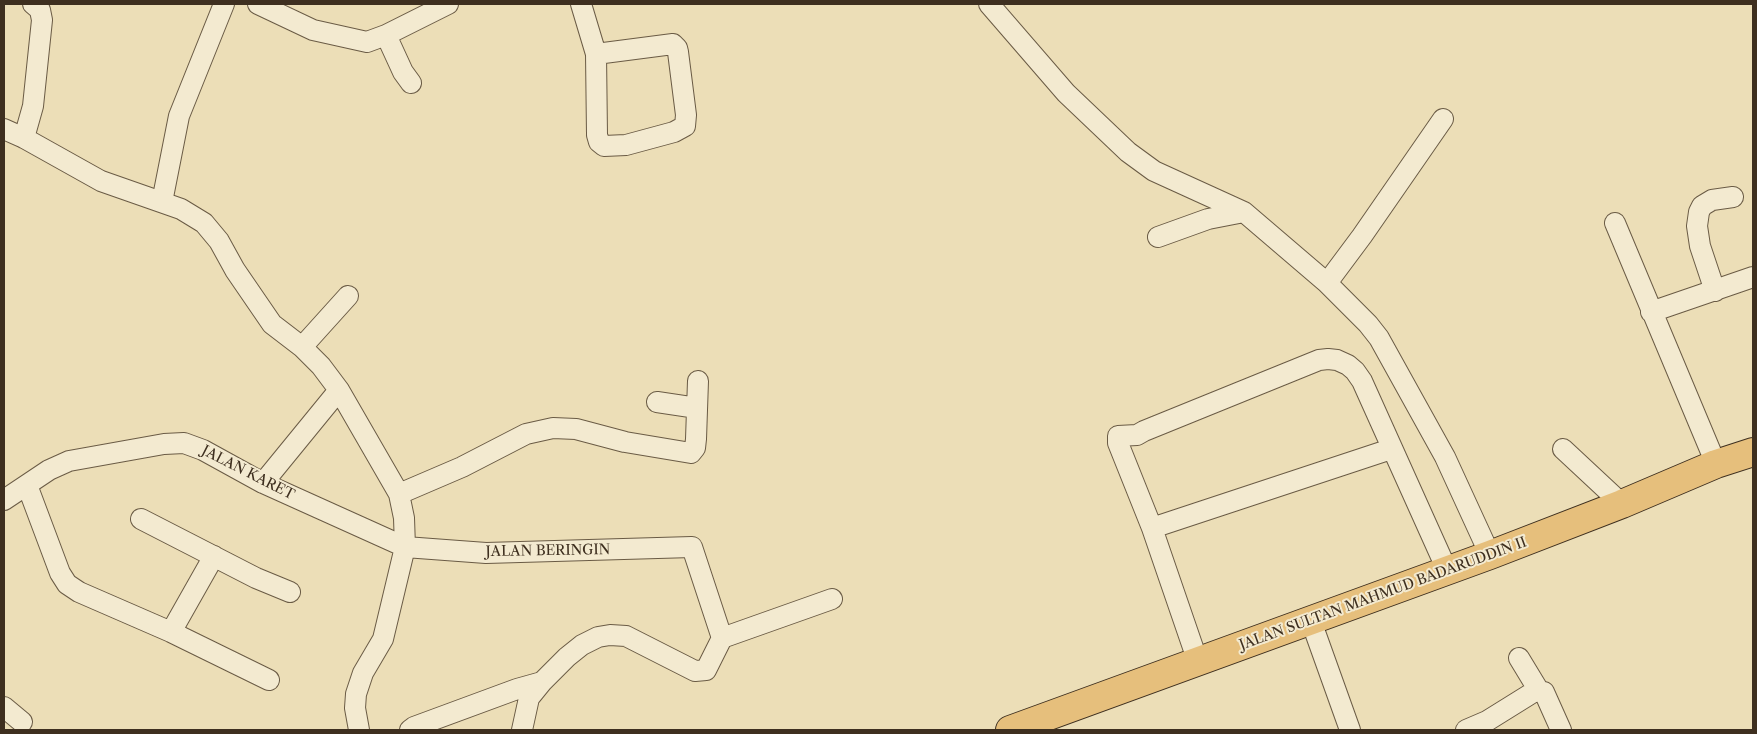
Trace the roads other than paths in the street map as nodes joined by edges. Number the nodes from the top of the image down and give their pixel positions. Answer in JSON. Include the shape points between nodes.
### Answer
{"nodes":[{"id":1,"x":34,"y":4,"type":"edge"},
{"id":2,"x":258,"y":4,"type":"edge"},
{"id":3,"x":448,"y":4,"type":"edge"},
{"id":4,"x":581,"y":4,"type":"edge"},
{"id":5,"x":989,"y":4,"type":"edge"},
{"id":6,"x":222,"y":5,"type":"edge"},
{"id":7,"x":386,"y":35,"type":"junction"},
{"id":8,"x":596,"y":54,"type":"junction"},
{"id":9,"x":411,"y":83,"type":"dead end"},
{"id":10,"x":1442,"y":119,"type":"dead end"},
{"id":11,"x":4,"y":129,"type":"edge"},
{"id":12,"x":24,"y":138,"type":"junction"},
{"id":13,"x":1733,"y":197,"type":"dead end"},
{"id":14,"x":162,"y":202,"type":"junction"},
{"id":15,"x":1244,"y":212,"type":"junction"},
{"id":16,"x":1615,"y":223,"type":"dead end"},
{"id":17,"x":1158,"y":237,"type":"dead end"},
{"id":18,"x":1753,"y":279,"type":"edge"},
{"id":19,"x":1327,"y":283,"type":"junction"},
{"id":20,"x":1715,"y":290,"type":"junction"},
{"id":21,"x":348,"y":296,"type":"dead end"},
{"id":22,"x":1651,"y":312,"type":"junction"},
{"id":23,"x":302,"y":347,"type":"junction"},
{"id":24,"x":698,"y":380,"type":"dead end"},
{"id":25,"x":338,"y":390,"type":"junction"},
{"id":26,"x":657,"y":402,"type":"dead end"},
{"id":27,"x":698,"y":408,"type":"junction"},
{"id":28,"x":1391,"y":449,"type":"junction"},
{"id":29,"x":1563,"y":449,"type":"dead end"},
{"id":30,"x":1753,"y":452,"type":"edge"},
{"id":31,"x":1716,"y":464,"type":"junction"},
{"id":32,"x":263,"y":483,"type":"junction"},
{"id":33,"x":27,"y":485,"type":"junction"},
{"id":34,"x":399,"y":494,"type":"junction"},
{"id":35,"x":4,"y":500,"type":"edge"},
{"id":36,"x":1622,"y":504,"type":"junction"},
{"id":37,"x":141,"y":519,"type":"dead end"},
{"id":38,"x":1152,"y":528,"type":"junction"},
{"id":39,"x":405,"y":547,"type":"junction"},
{"id":40,"x":1490,"y":555,"type":"junction"},
{"id":41,"x":214,"y":556,"type":"junction"},
{"id":42,"x":1446,"y":570,"type":"junction"},
{"id":43,"x":290,"y":592,"type":"dead end"},
{"id":44,"x":832,"y":599,"type":"dead end"},
{"id":45,"x":1311,"y":621,"type":"junction"},
{"id":46,"x":171,"y":632,"type":"junction"},
{"id":47,"x":722,"y":638,"type":"junction"},
{"id":48,"x":1519,"y":658,"type":"dead end"},
{"id":49,"x":1198,"y":662,"type":"junction"},
{"id":50,"x":269,"y":680,"type":"dead end"},
{"id":51,"x":542,"y":682,"type":"junction"},
{"id":52,"x":1539,"y":691,"type":"junction"},
{"id":53,"x":4,"y":707,"type":"edge"},
{"id":54,"x":22,"y":722,"type":"dead end"},
{"id":55,"x":1489,"y":726,"type":"edge"},
{"id":56,"x":359,"y":730,"type":"edge"},
{"id":57,"x":410,"y":730,"type":"edge"},
{"id":58,"x":522,"y":730,"type":"edge"},
{"id":59,"x":1010,"y":730,"type":"edge"},
{"id":60,"x":1350,"y":730,"type":"edge"},
{"id":61,"x":1466,"y":730,"type":"edge"},
{"id":62,"x":1561,"y":730,"type":"edge"}],
"edges":[{"from":1,"to":12,"type":"street","via":[[40,10],[42,20],[32,106]]},
{"from":2,"to":7,"type":"street","via":[[314,30],[367,42]]},
{"from":3,"to":7,"type":"street"},
{"from":4,"to":8,"type":"street"},
{"from":5,"to":15,"type":"street","via":[[1066,93],[1128,152],[1154,171]]},
{"from":6,"to":14,"type":"street","via":[[178,116]]},
{"from":7,"to":9,"type":"street"},
{"from":8,"to":8,"type":"street","via":[[673,44],[678,52],[685,126],[626,145],[604,146],[599,142]]},
{"from":10,"to":19,"type":"street"},
{"from":11,"to":12,"type":"street"},
{"from":12,"to":14,"type":"street","via":[[101,181]]},
{"from":13,"to":20,"type":"street","via":[[1712,200],[1699,212],[1700,246]]},
{"from":14,"to":23,"type":"street","via":[[204,223],[272,324]]},
{"from":15,"to":17,"type":"street","via":[[1208,219]]},
{"from":15,"to":19,"type":"street"},
{"from":16,"to":22,"type":"street"},
{"from":18,"to":20,"type":"street"},
{"from":19,"to":40,"type":"street","via":[[1379,338],[1445,457]]},
{"from":20,"to":22,"type":"street"},
{"from":21,"to":23,"type":"street"},
{"from":22,"to":31,"type":"street"},
{"from":23,"to":25,"type":"street"},
{"from":24,"to":27,"type":"street"},
{"from":25,"to":32,"type":"street"},
{"from":25,"to":34,"type":"street"},
{"from":26,"to":27,"type":"street"},
{"from":27,"to":34,"type":"street","via":[[696,439],[690,453],[625,442],[576,429],[553,428],[526,434]]},
{"from":28,"to":38,"type":"street"},
{"from":28,"to":38,"type":"street","via":[[1356,371],[1337,360],[1319,360],[1137,435],[1118,436]]},
{"from":28,"to":42,"type":"street"},
{"from":29,"to":36,"type":"street"},
{"from":30,"to":31,"type":"highway","name":"JALAN SULTAN MAHMUD BADARUDDIN II"},
{"from":31,"to":36,"type":"highway","name":"JALAN SULTAN MAHMUD BADARUDDIN II"},
{"from":32,"to":33,"type":"street","name":"JALAN KARET","via":[[184,443],[69,461]]},
{"from":32,"to":39,"type":"street","name":"JALAN KARET"},
{"from":33,"to":35,"type":"street","name":"JALAN KARET"},
{"from":33,"to":46,"type":"street","via":[[66,584]]},
{"from":34,"to":39,"type":"street"},
{"from":36,"to":40,"type":"highway","name":"JALAN SULTAN MAHMUD BADARUDDIN II"},
{"from":37,"to":41,"type":"street"},
{"from":38,"to":49,"type":"street"},
{"from":39,"to":47,"type":"street","name":"JALAN BERINGIN","via":[[486,553],[692,547]]},
{"from":39,"to":56,"type":"street","via":[[383,639],[363,673],[356,694]]},
{"from":40,"to":42,"type":"highway","name":"JALAN SULTAN MAHMUD BADARUDDIN II"},
{"from":41,"to":43,"type":"street"},
{"from":41,"to":46,"type":"street"},
{"from":42,"to":45,"type":"highway","name":"JALAN SULTAN MAHMUD BADARUDDIN II"},
{"from":44,"to":47,"type":"street"},
{"from":45,"to":49,"type":"highway","name":"JALAN SULTAN MAHMUD BADARUDDIN II"},
{"from":45,"to":60,"type":"street"},
{"from":46,"to":50,"type":"street"},
{"from":47,"to":51,"type":"street","via":[[710,666],[701,672],[626,636],[598,637],[582,644]]},
{"from":48,"to":52,"type":"street"},
{"from":49,"to":59,"type":"highway","name":"JALAN SULTAN MAHMUD BADARUDDIN II"},
{"from":51,"to":57,"type":"street"},
{"from":51,"to":58,"type":"street","via":[[529,698]]},
{"from":52,"to":55,"type":"street"},
{"from":52,"to":62,"type":"street","via":[[1544,692]]},
{"from":53,"to":54,"type":"street"},
{"from":55,"to":61,"type":"street"}]}
